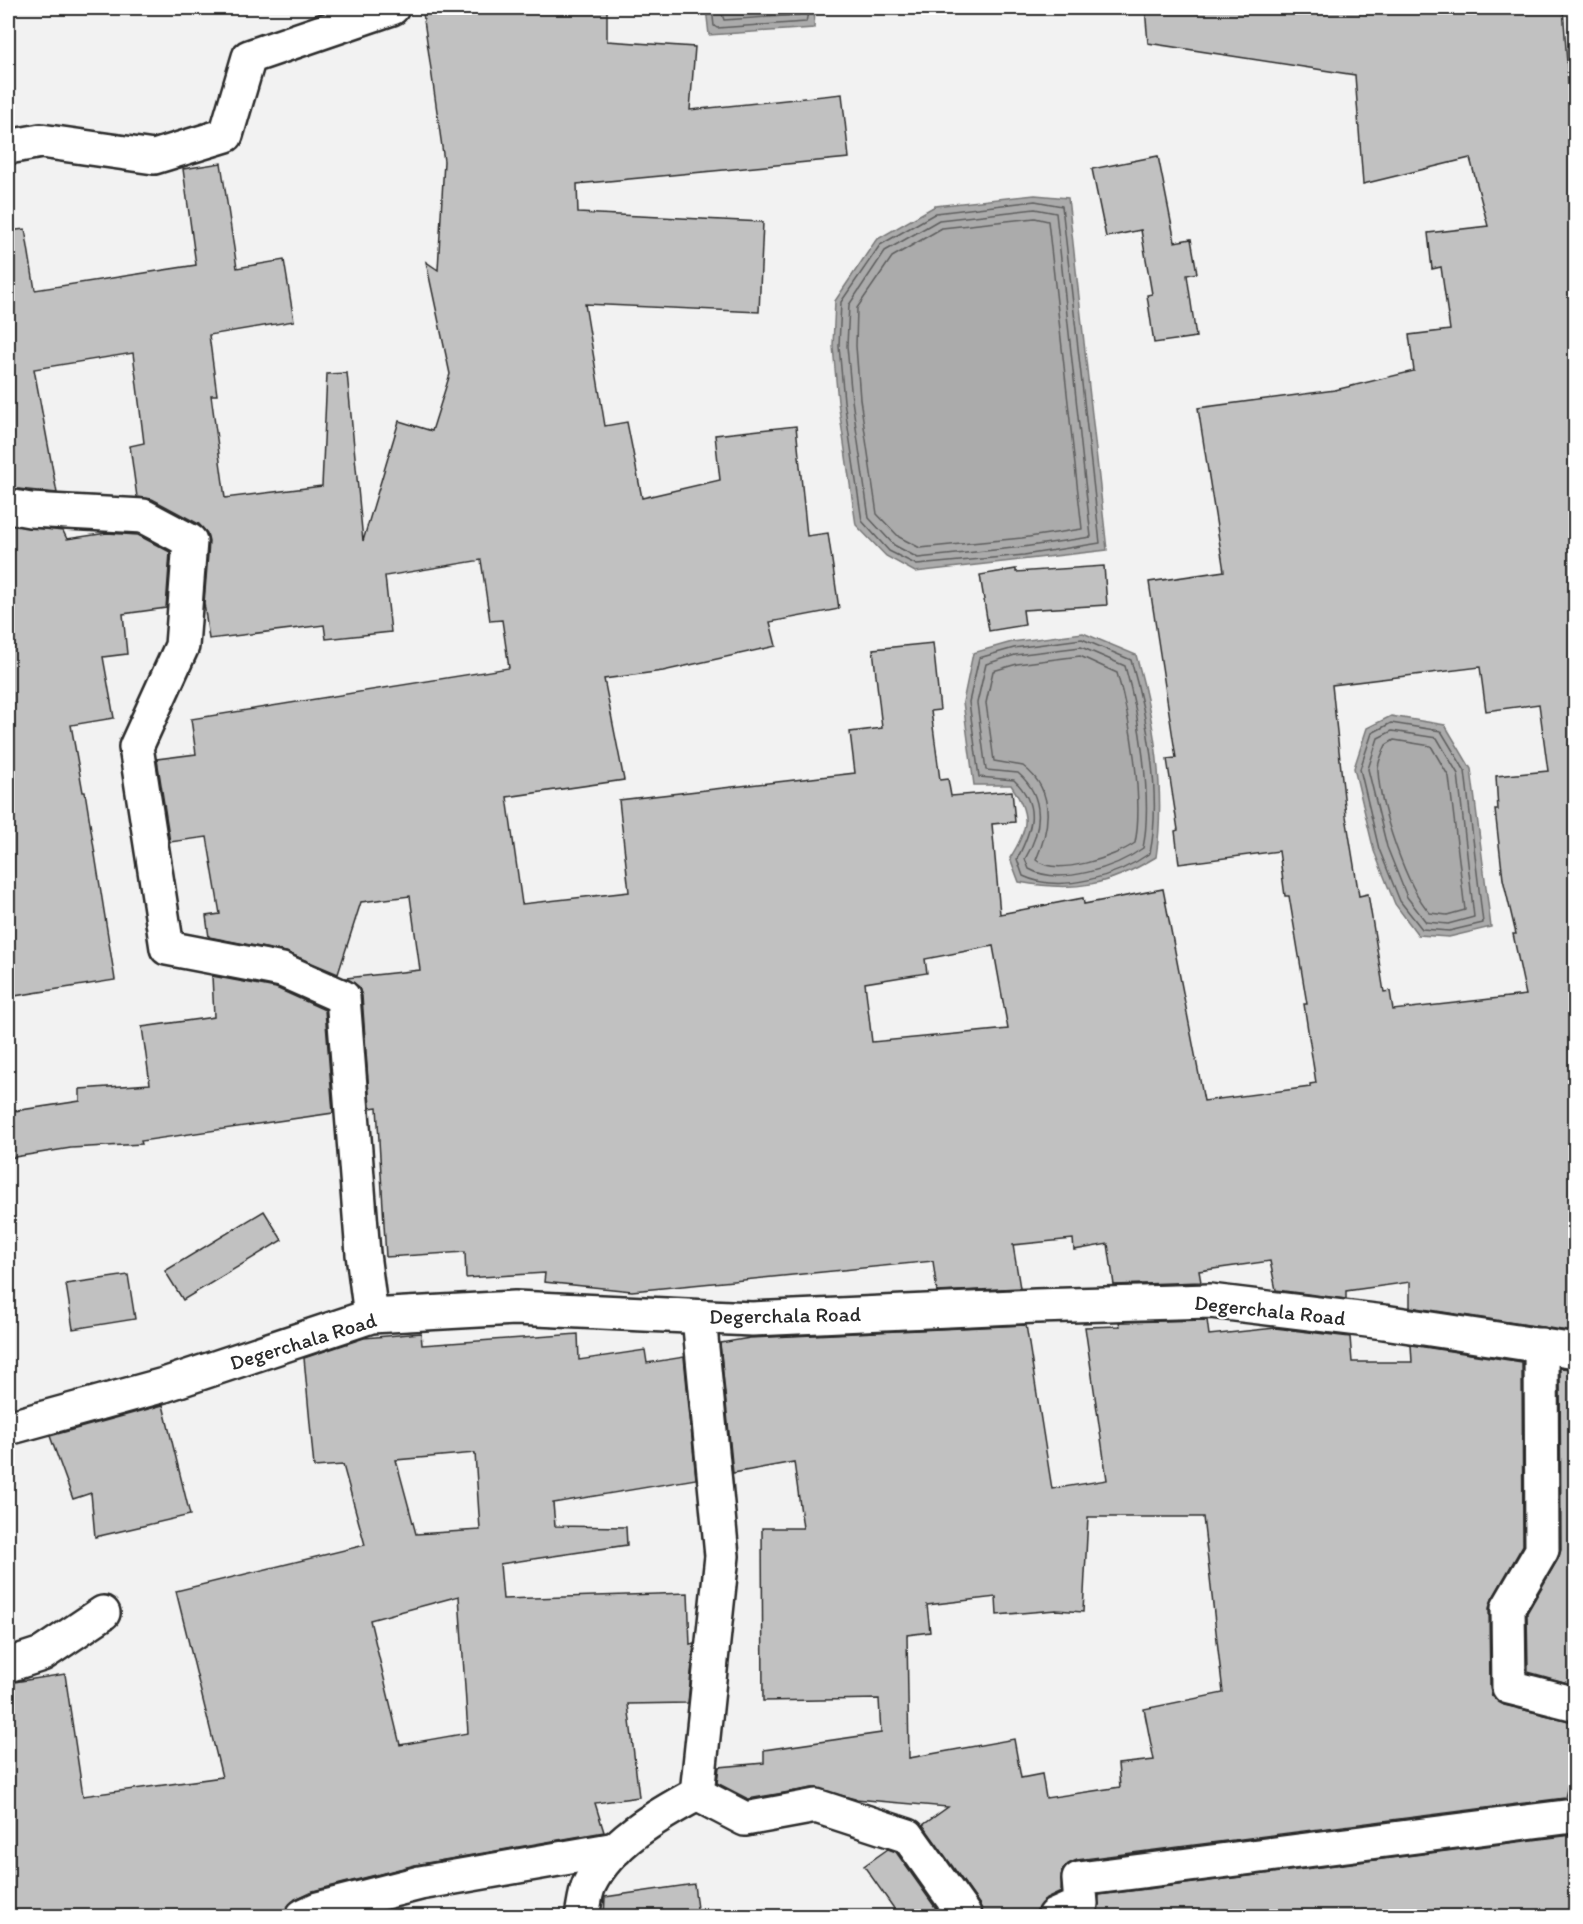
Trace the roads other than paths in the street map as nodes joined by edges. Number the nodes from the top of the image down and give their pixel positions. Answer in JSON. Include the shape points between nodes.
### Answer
{"nodes":[{"id":1,"x":392,"y":8,"type":"edge"},
{"id":2,"x":8,"y":147,"type":"edge"},
{"id":3,"x":8,"y":506,"type":"edge"},
{"id":4,"x":371,"y":1317,"type":"junction"},
{"id":5,"x":699,"y":1317,"type":"junction"},
{"id":6,"x":1541,"y":1345,"type":"junction"},
{"id":7,"x":1575,"y":1350,"type":"edge"},
{"id":8,"x":8,"y":1428,"type":"edge"},
{"id":9,"x":103,"y":1613,"type":"dead end"},
{"id":10,"x":8,"y":1665,"type":"edge"},
{"id":11,"x":1575,"y":1704,"type":"edge"},
{"id":12,"x":697,"y":1794,"type":"junction"},
{"id":13,"x":1575,"y":1814,"type":"edge"},
{"id":14,"x":616,"y":1849,"type":"junction"},
{"id":15,"x":303,"y":1917,"type":"edge"},
{"id":16,"x":582,"y":1917,"type":"edge"},
{"id":17,"x":965,"y":1917,"type":"edge"},
{"id":18,"x":1054,"y":1917,"type":"edge"}],
"edges":[{"from":1,"to":2,"type":"street","via":[[249,57],[226,135],[154,157],[40,141]]},
{"from":3,"to":4,"type":"street","via":[[143,516],[190,541],[182,646],[136,747],[167,948],[282,970],[343,997]]},
{"from":4,"to":5,"type":"street","name":"Degerchala Road","via":[[515,1308]]},
{"from":4,"to":8,"type":"street","name":"Degerchala Road","via":[[164,1385]]},
{"from":5,"to":6,"type":"street","name":"Degerchala Road","via":[[752,1319],[1210,1301]]},
{"from":5,"to":12,"type":"street","via":[[722,1556]]},
{"from":6,"to":7,"type":"street","name":"Degerchala Road"},
{"from":6,"to":11,"type":"street","via":[[1542,1550],[1508,1608],[1509,1687]]},
{"from":9,"to":10,"type":"street","via":[[42,1654]]},
{"from":12,"to":14,"type":"street","via":[[650,1820]]},
{"from":12,"to":17,"type":"street","via":[[745,1819],[816,1806],[909,1836]]},
{"from":13,"to":18,"type":"street","via":[[1079,1879],[1081,1904]]},
{"from":14,"to":15,"type":"street","via":[[420,1883],[318,1909]]},
{"from":14,"to":16,"type":"street","via":[[588,1885]]}]}
